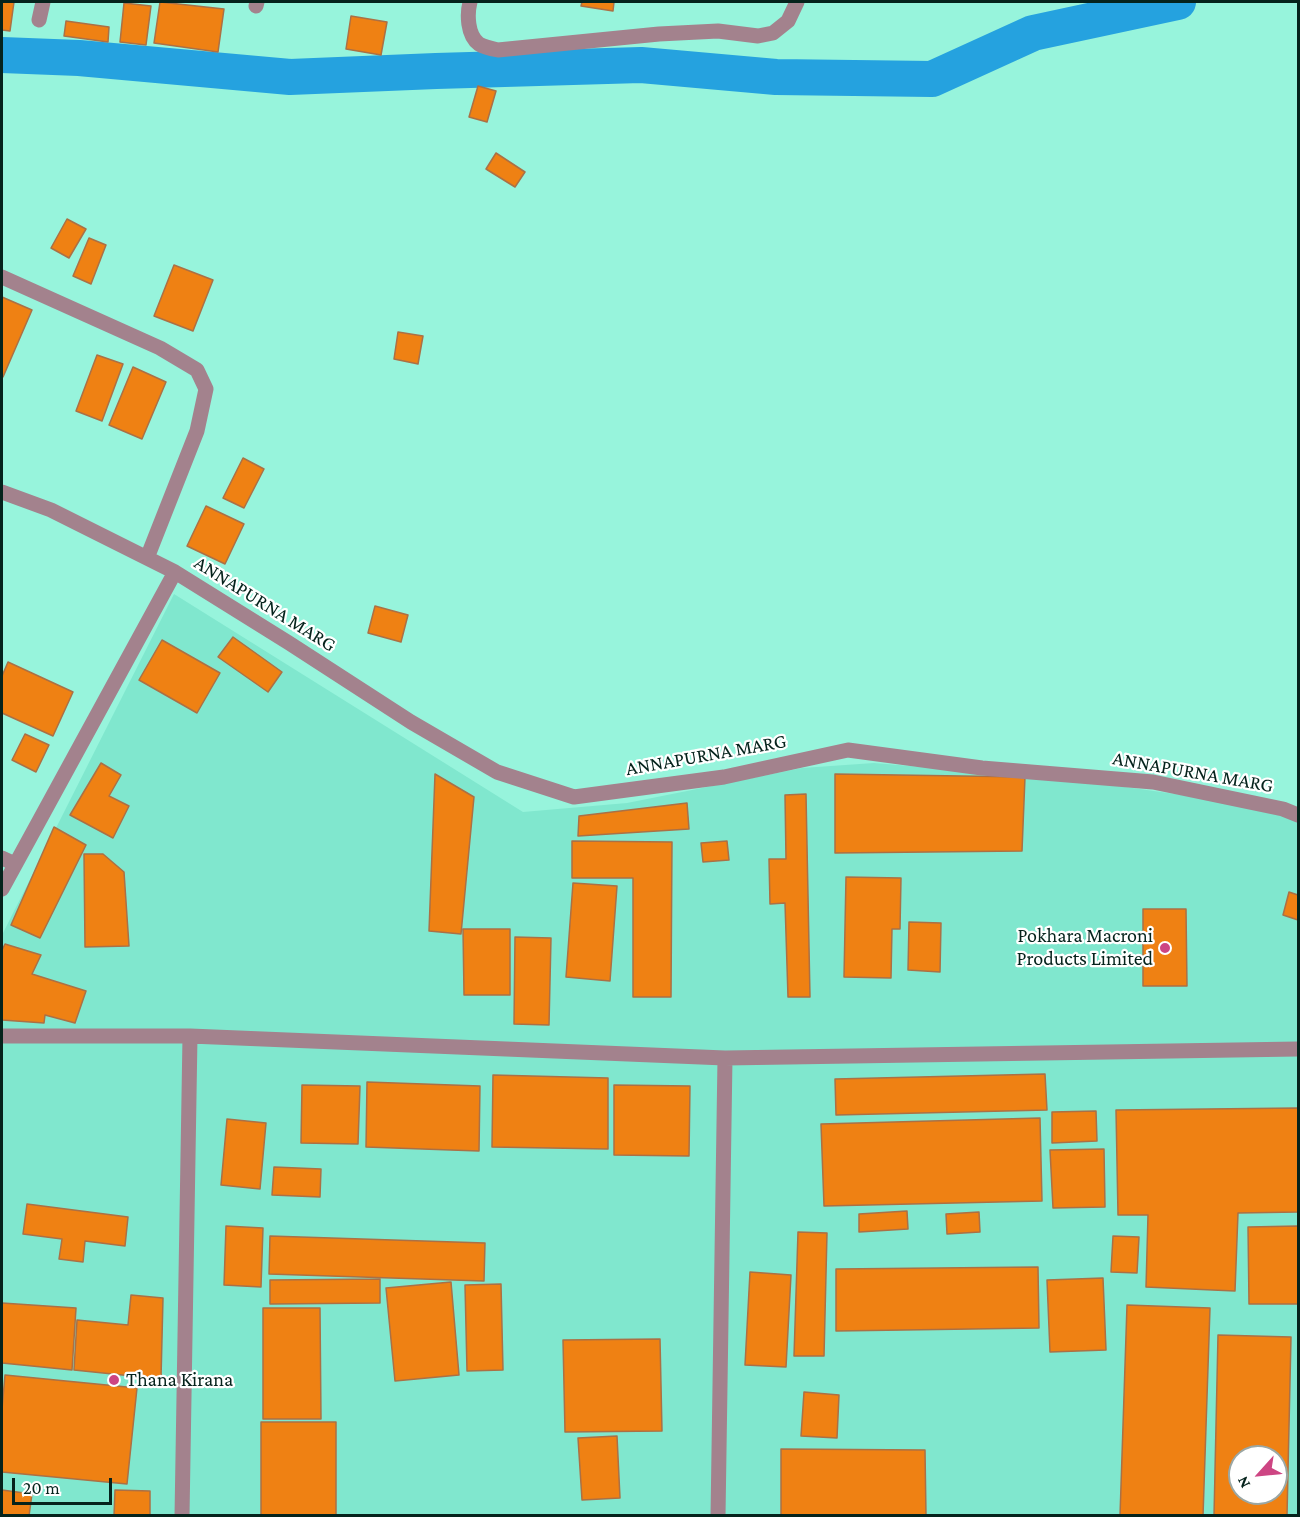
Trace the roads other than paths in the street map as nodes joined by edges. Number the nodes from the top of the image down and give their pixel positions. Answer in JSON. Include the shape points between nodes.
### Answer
{"nodes":[{"id":1,"x":43,"y":2,"type":"edge"},
{"id":2,"x":470,"y":2,"type":"edge"},
{"id":3,"x":797,"y":2,"type":"edge"},
{"id":4,"x":39,"y":20,"type":"dead end"},
{"id":5,"x":2,"y":278,"type":"edge"},
{"id":6,"x":2,"y":492,"type":"edge"},
{"id":7,"x":147,"y":558,"type":"junction"},
{"id":8,"x":175,"y":572,"type":"junction"},
{"id":9,"x":1299,"y":815,"type":"edge"},
{"id":10,"x":8,"y":861,"type":"edge"},
{"id":11,"x":2,"y":890,"type":"edge"},
{"id":12,"x":2,"y":1036,"type":"edge"},
{"id":13,"x":190,"y":1036,"type":"junction"},
{"id":14,"x":1299,"y":1049,"type":"edge"},
{"id":15,"x":725,"y":1058,"type":"junction"},
{"id":16,"x":182,"y":1515,"type":"edge"},
{"id":17,"x":718,"y":1515,"type":"edge"}],
"edges":[{"from":1,"to":4,"type":"street"},
{"from":2,"to":3,"type":"street","via":[[470,31],[479,44],[498,51],[659,34],[718,31],[758,36],[773,33],[788,21]]},
{"from":5,"to":7,"type":"street","via":[[160,348],[197,370],[206,389],[197,431]]},
{"from":6,"to":7,"type":"street","name":"ANNAPURNA MARG","via":[[51,510]]},
{"from":7,"to":8,"type":"street","name":"ANNAPURNA MARG"},
{"from":8,"to":9,"type":"street","name":"ANNAPURNA MARG","via":[[497,772],[574,797],[724,777],[848,750],[982,768],[1153,782]]},
{"from":8,"to":10,"type":"street"},
{"from":10,"to":11,"type":"street"},
{"from":12,"to":13,"type":"street"},
{"from":13,"to":15,"type":"street"},
{"from":13,"to":16,"type":"street"},
{"from":14,"to":15,"type":"street"},
{"from":15,"to":17,"type":"street"}]}
